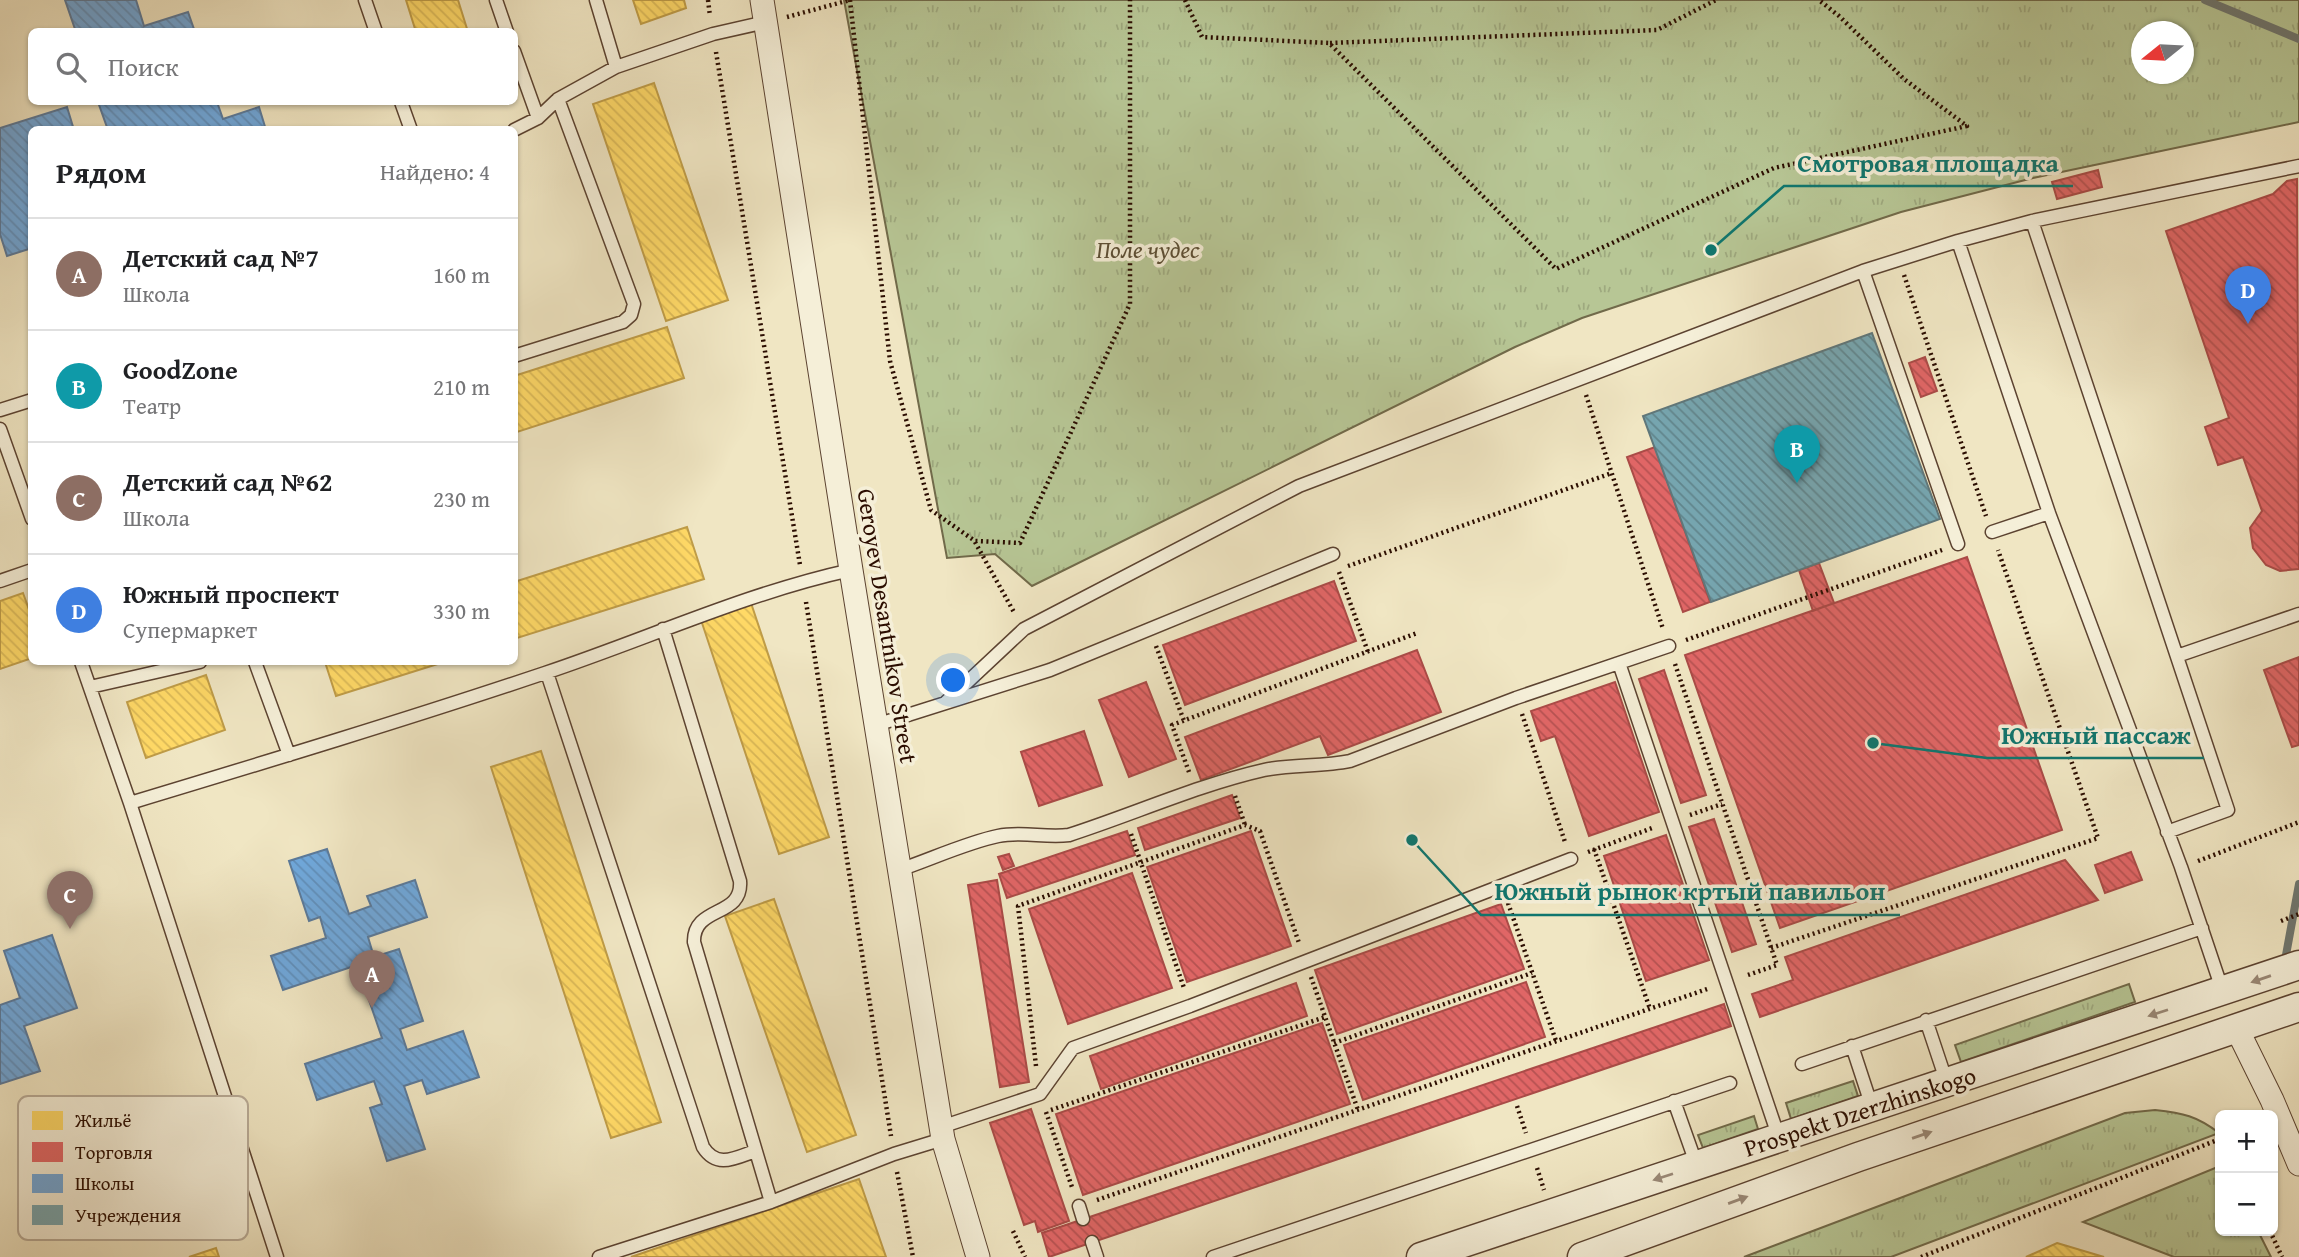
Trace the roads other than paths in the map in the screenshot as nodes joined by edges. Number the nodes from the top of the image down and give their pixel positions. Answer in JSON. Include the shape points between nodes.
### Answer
{"nodes":[{"id":1,"x":365,"y":0,"type":"edge"},
{"id":2,"x":496,"y":0,"type":"edge"},
{"id":3,"x":596,"y":0,"type":"edge"},
{"id":4,"x":764,"y":11,"type":"edge"},
{"id":5,"x":375,"y":28,"type":"edge"},
{"id":6,"x":506,"y":28,"type":"edge"},
{"id":7,"x":518,"y":62,"type":"edge"},
{"id":8,"x":616,"y":67,"type":"junction"},
{"id":9,"x":558,"y":99,"type":"junction"},
{"id":10,"x":402,"y":105,"type":"edge"},
{"id":11,"x":538,"y":118,"type":"junction"},
{"id":12,"x":410,"y":126,"type":"edge"},
{"id":13,"x":518,"y":128,"type":"edge"},
{"id":14,"x":2299,"y":166,"type":"edge"},
{"id":15,"x":2032,"y":221,"type":"junction"},
{"id":16,"x":1958,"y":241,"type":"junction"},
{"id":17,"x":1863,"y":271,"type":"junction"},
{"id":18,"x":518,"y":355,"type":"edge"},
{"id":19,"x":28,"y":401,"type":"edge"},
{"id":20,"x":0,"y":411,"type":"edge"},
{"id":21,"x":0,"y":429,"type":"edge"},
{"id":22,"x":28,"y":509,"type":"edge"},
{"id":23,"x":2049,"y":513,"type":"junction"},
{"id":24,"x":1992,"y":532,"type":"road end"},
{"id":25,"x":1958,"y":544,"type":"road end"},
{"id":26,"x":1333,"y":554,"type":"road end"},
{"id":27,"x":851,"y":570,"type":"junction"},
{"id":28,"x":28,"y":571,"type":"edge"},
{"id":29,"x":0,"y":581,"type":"edge"},
{"id":30,"x":2299,"y":614,"type":"edge"},
{"id":31,"x":663,"y":629,"type":"junction"},
{"id":32,"x":1669,"y":646,"type":"road end"},
{"id":33,"x":2177,"y":656,"type":"junction"},
{"id":34,"x":1619,"y":663,"type":"junction"},
{"id":35,"x":82,"y":665,"type":"edge"},
{"id":36,"x":187,"y":665,"type":"edge"},
{"id":37,"x":255,"y":665,"type":"edge"},
{"id":38,"x":547,"y":673,"type":"junction"},
{"id":39,"x":90,"y":687,"type":"junction"},
{"id":40,"x":944,"y":703,"type":"junction"},
{"id":41,"x":876,"y":725,"type":"junction"},
{"id":42,"x":289,"y":755,"type":"junction"},
{"id":43,"x":130,"y":803,"type":"junction"},
{"id":44,"x":2167,"y":832,"type":"junction"},
{"id":45,"x":1571,"y":859,"type":"road end"},
{"id":46,"x":899,"y":870,"type":"junction"},
{"id":47,"x":2202,"y":928,"type":"junction"},
{"id":48,"x":2299,"y":965,"type":"edge"},
{"id":49,"x":2223,"y":992,"type":"junction"},
{"id":50,"x":2299,"y":1007,"type":"edge"},
{"id":51,"x":1926,"y":1020,"type":"junction"},
{"id":52,"x":2236,"y":1027,"type":"junction"},
{"id":53,"x":1852,"y":1046,"type":"junction"},
{"id":54,"x":1801,"y":1064,"type":"dead end"},
{"id":55,"x":1730,"y":1083,"type":"dead end"},
{"id":56,"x":1947,"y":1083,"type":"junction"},
{"id":57,"x":224,"y":1096,"type":"edge"},
{"id":58,"x":1674,"y":1101,"type":"junction"},
{"id":59,"x":1872,"y":1108,"type":"junction"},
{"id":60,"x":942,"y":1133,"type":"junction"},
{"id":61,"x":1779,"y":1139,"type":"junction"},
{"id":62,"x":755,"y":1151,"type":"junction"},
{"id":63,"x":2299,"y":1164,"type":"edge"},
{"id":64,"x":1697,"y":1166,"type":"junction"},
{"id":65,"x":248,"y":1170,"type":"edge"},
{"id":66,"x":771,"y":1202,"type":"junction"},
{"id":67,"x":1092,"y":1242,"type":"dead end"},
{"id":68,"x":276,"y":1257,"type":"edge"},
{"id":69,"x":599,"y":1257,"type":"edge"},
{"id":70,"x":978,"y":1257,"type":"edge"},
{"id":71,"x":1097,"y":1257,"type":"edge"},
{"id":72,"x":1213,"y":1257,"type":"edge"},
{"id":73,"x":1421,"y":1257,"type":"edge"},
{"id":74,"x":1582,"y":1257,"type":"edge"}],
"edges":[{"from":1,"to":5,"type":"lane"},
{"from":2,"to":6,"type":"lane"},
{"from":3,"to":8,"type":"lane"},
{"from":4,"to":8,"type":"lane"},
{"from":4,"to":27,"type":"street","name":"Geroyev Desantnikov Street"},
{"from":7,"to":11,"type":"lane"},
{"from":8,"to":9,"type":"lane"},
{"from":9,"to":11,"type":"lane"},
{"from":9,"to":18,"type":"lane","via":[[634,304],[623,321]]},
{"from":10,"to":12,"type":"lane"},
{"from":11,"to":13,"type":"lane"},
{"from":14,"to":15,"type":"lane"},
{"from":15,"to":16,"type":"lane"},
{"from":15,"to":33,"type":"lane"},
{"from":16,"to":17,"type":"lane"},
{"from":16,"to":23,"type":"lane"},
{"from":17,"to":25,"type":"lane"},
{"from":17,"to":40,"type":"lane","via":[[1299,486],[1024,629]]},
{"from":19,"to":20,"type":"lane"},
{"from":21,"to":22,"type":"lane"},
{"from":23,"to":24,"type":"lane"},
{"from":23,"to":44,"type":"lane"},
{"from":26,"to":40,"type":"lane","via":[[1050,670]]},
{"from":27,"to":31,"type":"lane","via":[[802,580]]},
{"from":27,"to":41,"type":"street","name":"Geroyev Desantnikov Street"},
{"from":28,"to":29,"type":"lane"},
{"from":30,"to":33,"type":"lane"},
{"from":31,"to":38,"type":"lane"},
{"from":31,"to":62,"type":"lane","via":[[740,881],[738,899],[697,925],[694,943]]},
{"from":32,"to":34,"type":"lane"},
{"from":33,"to":44,"type":"lane","via":[[2228,810]]},
{"from":34,"to":46,"type":"lane","via":[[1350,761],[1267,769],[1069,835],[998,836]]},
{"from":34,"to":61,"type":"lane"},
{"from":35,"to":39,"type":"lane"},
{"from":36,"to":39,"type":"lane"},
{"from":37,"to":42,"type":"lane"},
{"from":38,"to":42,"type":"lane"},
{"from":38,"to":62,"type":"lane","via":[[703,1147],[718,1161]]},
{"from":39,"to":43,"type":"lane"},
{"from":40,"to":41,"type":"lane"},
{"from":41,"to":46,"type":"street","name":"Geroyev Desantnikov Street"},
{"from":42,"to":43,"type":"lane"},
{"from":43,"to":57,"type":"lane"},
{"from":44,"to":47,"type":"lane"},
{"from":45,"to":60,"type":"lane","via":[[1073,1048],[1040,1094]]},
{"from":46,"to":60,"type":"street","name":"Geroyev Desantnikov Street"},
{"from":47,"to":49,"type":"lane"},
{"from":47,"to":51,"type":"lane"},
{"from":48,"to":49,"type":"street","name":"Prospekt Dzerzhinskogo","one_way":true},
{"from":49,"to":52,"type":"street"},
{"from":49,"to":56,"type":"street","name":"Prospekt Dzerzhinskogo","one_way":true},
{"from":50,"to":52,"type":"street","name":"Prospekt Dzerzhinskogo"},
{"from":51,"to":53,"type":"lane"},
{"from":51,"to":56,"type":"lane"},
{"from":52,"to":63,"type":"street"},
{"from":74,"to":52,"type":"street","name":"Prospekt Dzerzhinskogo","one_way":true},
{"from":53,"to":54,"type":"lane"},
{"from":53,"to":59,"type":"lane"},
{"from":55,"to":58,"type":"lane"},
{"from":56,"to":59,"type":"street","name":"Prospekt Dzerzhinskogo"},
{"from":58,"to":64,"type":"lane"},
{"from":58,"to":72,"type":"lane"},
{"from":59,"to":61,"type":"street","name":"Prospekt Dzerzhinskogo"},
{"from":60,"to":66,"type":"lane"},
{"from":60,"to":70,"type":"street","name":"Geroyev Desantnikov Street"},
{"from":61,"to":64,"type":"street","name":"Prospekt Dzerzhinskogo"},
{"from":62,"to":66,"type":"lane"},
{"from":64,"to":73,"type":"street","name":"Prospekt Dzerzhinskogo","one_way":true},
{"from":65,"to":68,"type":"lane"},
{"from":66,"to":69,"type":"lane"},
{"from":67,"to":71,"type":"lane"}]}
